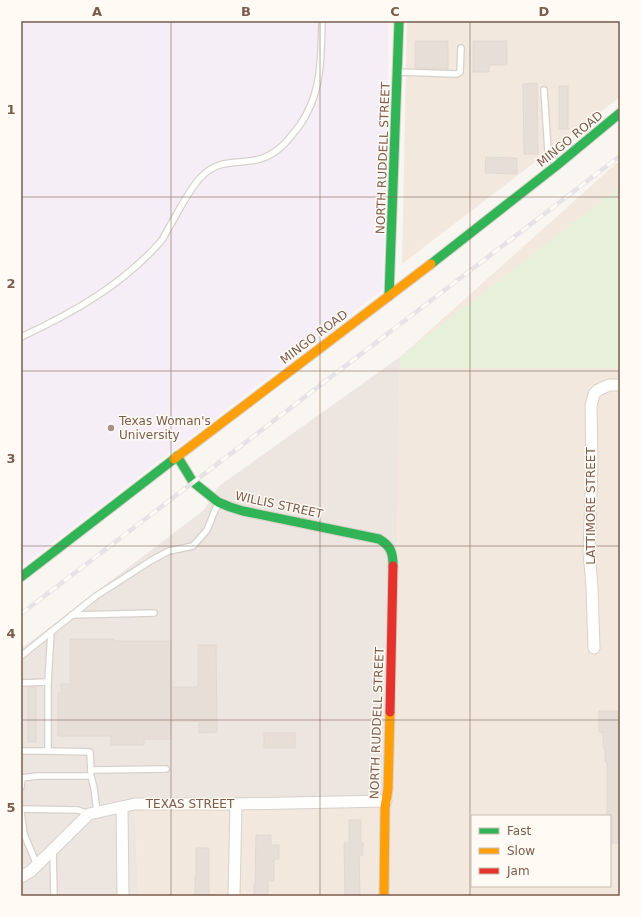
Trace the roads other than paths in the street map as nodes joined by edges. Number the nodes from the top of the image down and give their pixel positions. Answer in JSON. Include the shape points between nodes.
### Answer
{"nodes":[{"id":1,"x":322,"y":21,"type":"edge"},
{"id":2,"x":399,"y":21,"type":"edge"},
{"id":3,"x":461,"y":48,"type":"dead end"},
{"id":4,"x":398,"y":72,"type":"junction"},
{"id":5,"x":544,"y":90,"type":"dead end"},
{"id":6,"x":620,"y":113,"type":"edge"},
{"id":7,"x":556,"y":166,"type":"junction"},
{"id":8,"x":390,"y":296,"type":"junction"},
{"id":9,"x":21,"y":337,"type":"edge"},
{"id":10,"x":620,"y":385,"type":"edge"},
{"id":11,"x":177,"y":456,"type":"junction"},
{"id":12,"x":218,"y":502,"type":"junction"},
{"id":13,"x":392,"y":550,"type":"joint"},
{"id":14,"x":21,"y":577,"type":"edge"},
{"id":15,"x":154,"y":613,"type":"dead end"},
{"id":16,"x":72,"y":615,"type":"junction"},
{"id":17,"x":51,"y":632,"type":"junction"},
{"id":18,"x":594,"y":648,"type":"dead end"},
{"id":19,"x":21,"y":656,"type":"edge"},
{"id":20,"x":48,"y":682,"type":"junction"},
{"id":21,"x":21,"y":683,"type":"edge"},
{"id":22,"x":21,"y":751,"type":"edge"},
{"id":23,"x":48,"y":751,"type":"junction"},
{"id":24,"x":166,"y":769,"type":"dead end"},
{"id":25,"x":91,"y":773,"type":"junction"},
{"id":26,"x":21,"y":786,"type":"edge"},
{"id":27,"x":386,"y":801,"type":"junction"},
{"id":28,"x":236,"y":804,"type":"junction"},
{"id":29,"x":122,"y":807,"type":"junction"},
{"id":30,"x":21,"y":811,"type":"edge"},
{"id":31,"x":93,"y":813,"type":"junction"},
{"id":32,"x":23,"y":838,"type":"edge"},
{"id":33,"x":53,"y":849,"type":"junction"},
{"id":34,"x":37,"y":865,"type":"junction"},
{"id":35,"x":21,"y":878,"type":"edge"},
{"id":36,"x":54,"y":896,"type":"edge"},
{"id":37,"x":123,"y":896,"type":"edge"},
{"id":38,"x":234,"y":896,"type":"edge"},
{"id":39,"x":384,"y":896,"type":"edge"}],
"edges":[{"from":1,"to":9,"type":"lane","via":[[321,52],[313,99],[302,123],[290,139],[264,158],[233,162],[208,171],[188,195],[163,238],[145,258],[90,301]]},
{"from":2,"to":4,"type":"street","name":"NORTH RUDDELL STREET"},
{"from":3,"to":4,"type":"lane","via":[[460,72],[457,74]]},
{"from":4,"to":8,"type":"street","name":"NORTH RUDDELL STREET"},
{"from":5,"to":7,"type":"lane","via":[[548,151]]},
{"from":6,"to":7,"type":"street","name":"MINGO ROAD"},
{"from":7,"to":8,"type":"street","name":"MINGO ROAD"},
{"from":8,"to":11,"type":"street","name":"MINGO ROAD"},
{"from":10,"to":18,"type":"street","name":"LATTIMORE STREET","via":[[609,385],[598,390],[594,394],[591,406],[590,552]]},
{"from":11,"to":12,"type":"street","name":"WILLIS STREET","via":[[193,482]]},
{"from":11,"to":14,"type":"street","name":"MINGO ROAD"},
{"from":12,"to":13,"type":"street","name":"WILLIS STREET","via":[[243,511],[379,539],[386,542]]},
{"from":12,"to":16,"type":"lane","via":[[207,530],[193,546],[169,551],[152,560],[96,596]]},
{"from":13,"to":27,"type":"street","name":"NORTH RUDDELL STREET"},
{"from":15,"to":16,"type":"lane"},
{"from":16,"to":17,"type":"lane"},
{"from":17,"to":19,"type":"lane"},
{"from":17,"to":20,"type":"lane"},
{"from":20,"to":21,"type":"lane"},
{"from":20,"to":23,"type":"lane"},
{"from":22,"to":23,"type":"lane"},
{"from":23,"to":25,"type":"lane","via":[[90,752]]},
{"from":24,"to":25,"type":"lane"},
{"from":25,"to":26,"type":"lane","via":[[22,778]]},
{"from":25,"to":31,"type":"lane","via":[[94,788]]},
{"from":27,"to":28,"type":"street","name":"TEXAS STREET"},
{"from":27,"to":39,"type":"street","name":"NORTH RUDDELL STREET"},
{"from":28,"to":29,"type":"street","name":"TEXAS STREET","via":[[135,804]]},
{"from":28,"to":38,"type":"street"},
{"from":29,"to":31,"type":"street","name":"TEXAS STREET"},
{"from":29,"to":37,"type":"street"},
{"from":30,"to":31,"type":"lane","via":[[78,810]]},
{"from":30,"to":32,"type":"lane"},
{"from":31,"to":33,"type":"street"},
{"from":32,"to":34,"type":"lane"},
{"from":33,"to":34,"type":"street"},
{"from":33,"to":36,"type":"lane"},
{"from":34,"to":35,"type":"street"}]}
